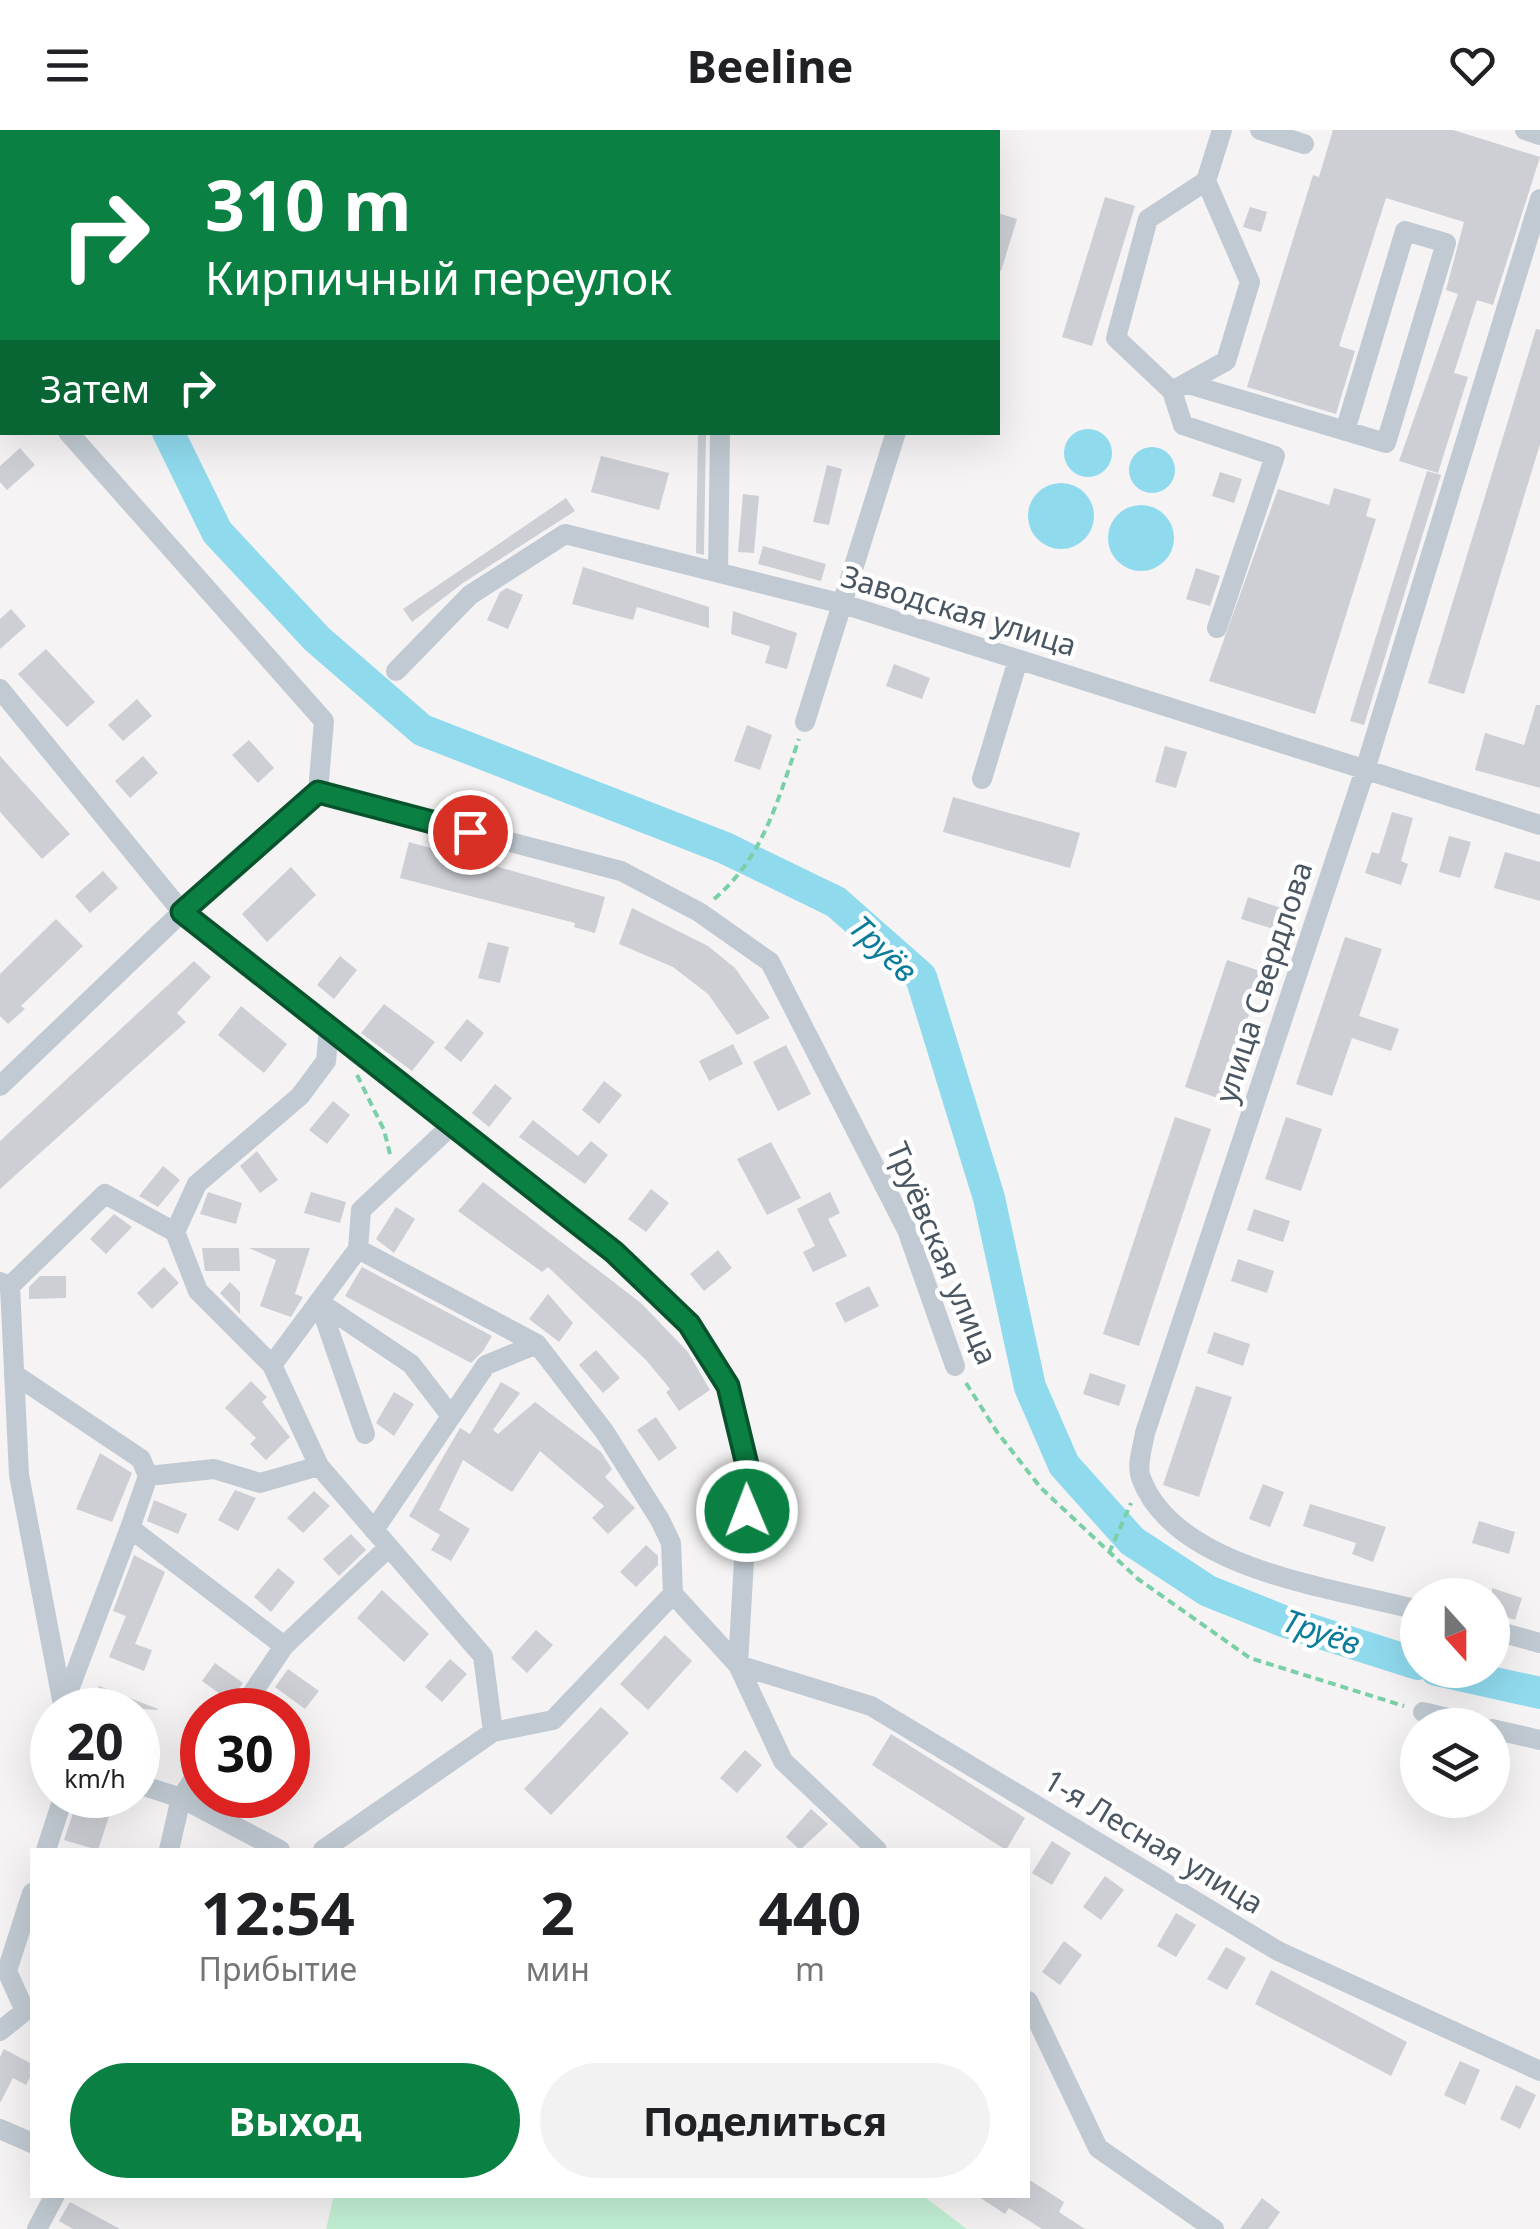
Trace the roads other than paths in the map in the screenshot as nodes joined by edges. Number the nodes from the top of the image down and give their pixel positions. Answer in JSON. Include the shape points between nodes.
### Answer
{"nodes":[{"id":1,"x":1222,"y":130,"type":"edge"},
{"id":2,"x":1260,"y":130,"type":"edge"},
{"id":3,"x":1525,"y":130,"type":"edge"},
{"id":4,"x":1540,"y":135,"type":"edge"},
{"id":5,"x":1304,"y":144,"type":"dead end"},
{"id":6,"x":1206,"y":180,"type":"junction"},
{"id":7,"x":1540,"y":199,"type":"edge"},
{"id":8,"x":1532,"y":253,"type":"edge"},
{"id":9,"x":1180,"y":387,"type":"junction"},
{"id":10,"x":1345,"y":430,"type":"junction"},
{"id":11,"x":71,"y":435,"type":"edge"},
{"id":12,"x":720,"y":435,"type":"edge"},
{"id":13,"x":895,"y":435,"type":"edge"},
{"id":14,"x":718,"y":572,"type":"junction"},
{"id":15,"x":843,"y":604,"type":"junction"},
{"id":16,"x":1217,"y":628,"type":"dead end"},
{"id":17,"x":1018,"y":660,"type":"junction"},
{"id":18,"x":396,"y":671,"type":"dead end"},
{"id":19,"x":0,"y":689,"type":"edge"},
{"id":20,"x":806,"y":722,"type":"road end"},
{"id":21,"x":1365,"y":770,"type":"junction"},
{"id":22,"x":982,"y":779,"type":"dead end"},
{"id":23,"x":318,"y":792,"type":"junction"},
{"id":24,"x":1540,"y":825,"type":"edge"},
{"id":25,"x":182,"y":912,"type":"junction"},
{"id":26,"x":329,"y":1028,"type":"junction"},
{"id":27,"x":0,"y":1086,"type":"edge"},
{"id":28,"x":452,"y":1125,"type":"junction"},
{"id":29,"x":175,"y":1232,"type":"junction"},
{"id":30,"x":358,"y":1249,"type":"junction"},
{"id":31,"x":5,"y":1284,"type":"edge"},
{"id":32,"x":320,"y":1302,"type":"junction"},
{"id":33,"x":537,"y":1344,"type":"junction"},
{"id":34,"x":272,"y":1366,"type":"junction"},
{"id":35,"x":955,"y":1366,"type":"road end"},
{"id":36,"x":14,"y":1374,"type":"junction"},
{"id":37,"x":451,"y":1416,"type":"junction"},
{"id":38,"x":365,"y":1434,"type":"dead end"},
{"id":39,"x":319,"y":1466,"type":"junction"},
{"id":40,"x":148,"y":1476,"type":"junction"},
{"id":41,"x":130,"y":1528,"type":"junction"},
{"id":42,"x":374,"y":1530,"type":"junction"},
{"id":43,"x":389,"y":1547,"type":"junction"},
{"id":44,"x":673,"y":1594,"type":"junction"},
{"id":45,"x":1400,"y":1605,"type":"edge"},
{"id":46,"x":1510,"y":1635,"type":"edge"},
{"id":47,"x":1540,"y":1643,"type":"edge"},
{"id":48,"x":284,"y":1646,"type":"junction"},
{"id":49,"x":738,"y":1665,"type":"junction"},
{"id":50,"x":59,"y":1688,"type":"edge"},
{"id":51,"x":70,"y":1688,"type":"edge"},
{"id":52,"x":256,"y":1688,"type":"edge"},
{"id":53,"x":494,"y":1732,"type":"junction"},
{"id":54,"x":1510,"y":1733,"type":"edge"},
{"id":55,"x":1540,"y":1740,"type":"edge"},
{"id":56,"x":180,"y":1802,"type":"edge"},
{"id":57,"x":56,"y":1818,"type":"edge"},
{"id":58,"x":219,"y":1818,"type":"edge"},
{"id":59,"x":47,"y":1848,"type":"edge"},
{"id":60,"x":169,"y":1848,"type":"edge"},
{"id":61,"x":276,"y":1848,"type":"edge"},
{"id":62,"x":326,"y":1848,"type":"edge"},
{"id":63,"x":875,"y":1848,"type":"edge"},
{"id":64,"x":30,"y":1900,"type":"edge"},
{"id":65,"x":1030,"y":2004,"type":"edge"},
{"id":66,"x":0,"y":2030,"type":"edge"},
{"id":67,"x":1540,"y":2072,"type":"edge"},
{"id":68,"x":0,"y":2129,"type":"edge"},
{"id":69,"x":30,"y":2142,"type":"edge"},
{"id":70,"x":53,"y":2198,"type":"edge"},
{"id":71,"x":37,"y":2229,"type":"edge"},
{"id":72,"x":1214,"y":2229,"type":"edge"}],
"edges":[{"from":1,"to":6,"type":"street"},
{"from":2,"to":5,"type":"street"},
{"from":3,"to":4,"type":"street"},
{"from":6,"to":9,"type":"street","via":[[1250,282],[1226,362]]},
{"from":6,"to":9,"type":"street","via":[[1148,219],[1116,338]]},
{"from":7,"to":8,"type":"street","name":"улица Свердлова"},
{"from":8,"to":21,"type":"street","name":"улица Свердлова"},
{"from":9,"to":10,"type":"street"},
{"from":9,"to":16,"type":"street","via":[[1183,425],[1275,456]]},
{"from":10,"to":10,"type":"street","via":[[1386,443],[1446,243],[1405,231]]},
{"from":11,"to":23,"type":"street","via":[[324,721]]},
{"from":12,"to":14,"type":"street"},
{"from":13,"to":15,"type":"street"},
{"from":14,"to":15,"type":"street","name":"Заводская улица"},
{"from":14,"to":18,"type":"street","name":"Заводская улица","via":[[565,534],[470,595]]},
{"from":15,"to":17,"type":"street","name":"Заводская улица"},
{"from":15,"to":20,"type":"street"},
{"from":17,"to":21,"type":"street","name":"Заводская улица"},
{"from":17,"to":22,"type":"street"},
{"from":19,"to":25,"type":"street"},
{"from":21,"to":24,"type":"street","name":"Заводская улица"},
{"from":21,"to":45,"type":"street","name":"улица Свердлова","via":[[1145,1433],[1139,1474],[1156,1507],[1189,1538],[1224,1556]]},
{"from":23,"to":25,"type":"street"},
{"from":23,"to":35,"type":"street","name":"Труёвская улица","via":[[621,871],[699,912],[770,962],[907,1230]]},
{"from":25,"to":26,"type":"street"},
{"from":25,"to":27,"type":"street"},
{"from":26,"to":28,"type":"street"},
{"from":26,"to":29,"type":"street","via":[[326,1061],[300,1096],[196,1184]]},
{"from":28,"to":30,"type":"street","via":[[361,1210]]},
{"from":28,"to":49,"type":"street","via":[[614,1252],[689,1324],[728,1386],[749,1473]]},
{"from":29,"to":31,"type":"street","via":[[106,1194]]},
{"from":29,"to":34,"type":"street","via":[[198,1291]]},
{"from":30,"to":32,"type":"street"},
{"from":30,"to":33,"type":"street"},
{"from":31,"to":36,"type":"street"},
{"from":32,"to":34,"type":"street"},
{"from":32,"to":37,"type":"street","via":[[411,1364]]},
{"from":32,"to":38,"type":"street"},
{"from":33,"to":37,"type":"street","via":[[486,1365]]},
{"from":33,"to":44,"type":"street","via":[[604,1431],[660,1520],[671,1542]]},
{"from":34,"to":39,"type":"street"},
{"from":36,"to":40,"type":"street","via":[[141,1459]]},
{"from":36,"to":50,"type":"street","via":[[19,1475]]},
{"from":37,"to":42,"type":"street"},
{"from":39,"to":40,"type":"street","via":[[260,1483],[214,1469]]},
{"from":39,"to":42,"type":"street"},
{"from":40,"to":41,"type":"street"},
{"from":41,"to":48,"type":"street"},
{"from":41,"to":51,"type":"street"},
{"from":42,"to":43,"type":"street"},
{"from":43,"to":48,"type":"street"},
{"from":43,"to":53,"type":"street","via":[[483,1656]]},
{"from":44,"to":49,"type":"street"},
{"from":44,"to":53,"type":"street","via":[[553,1720]]},
{"from":46,"to":47,"type":"street"},
{"from":48,"to":52,"type":"street"},
{"from":49,"to":63,"type":"street","via":[[783,1761]]},
{"from":49,"to":67,"type":"street","name":"1-я Лесная улица","via":[[871,1706],[1278,1950]]},
{"from":53,"to":62,"type":"street"},
{"from":54,"to":55,"type":"street"},
{"from":56,"to":60,"type":"street"},
{"from":57,"to":59,"type":"street"},
{"from":58,"to":61,"type":"street"},
{"from":64,"to":66,"type":"street","via":[[8,1971],[25,2011]]},
{"from":65,"to":72,"type":"street","via":[[1098,2148]]},
{"from":68,"to":69,"type":"street"},
{"from":70,"to":71,"type":"street"}]}
